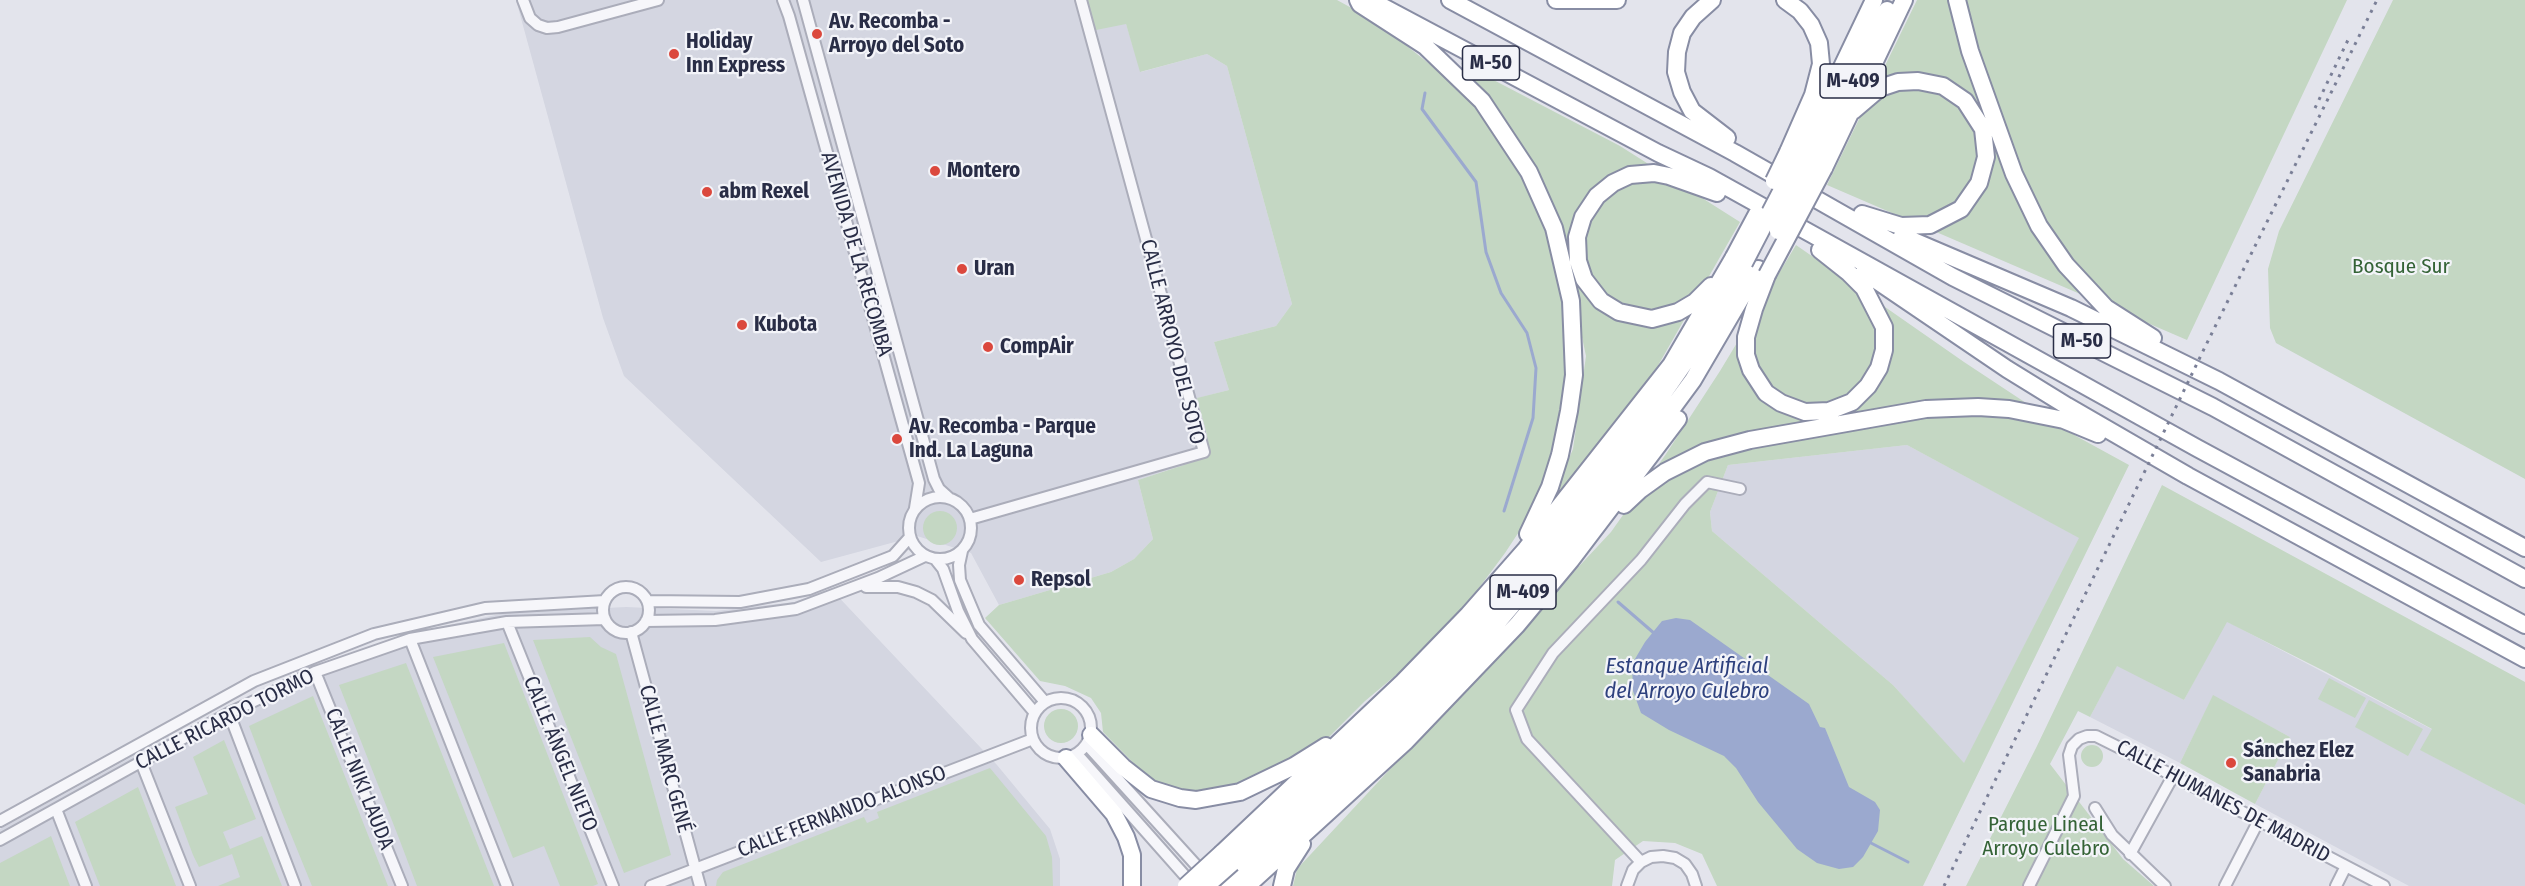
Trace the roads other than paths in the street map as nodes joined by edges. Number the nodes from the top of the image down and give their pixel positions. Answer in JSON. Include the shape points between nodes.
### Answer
{"nodes":[{"id":1,"x":522,"y":0,"type":"edge"},
{"id":2,"x":658,"y":0,"type":"edge"},
{"id":3,"x":783,"y":0,"type":"edge"},
{"id":4,"x":803,"y":0,"type":"edge"},
{"id":5,"x":1081,"y":0,"type":"edge"},
{"id":6,"x":1358,"y":0,"type":"edge"},
{"id":7,"x":1370,"y":0,"type":"edge"},
{"id":8,"x":1450,"y":0,"type":"edge"},
{"id":9,"x":1556,"y":0,"type":"edge"},
{"id":10,"x":1617,"y":0,"type":"edge"},
{"id":11,"x":1712,"y":0,"type":"edge"},
{"id":12,"x":1785,"y":0,"type":"edge"},
{"id":13,"x":1863,"y":0,"type":"edge"},
{"id":14,"x":1874,"y":0,"type":"edge"},
{"id":15,"x":1892,"y":0,"type":"edge"},
{"id":16,"x":1904,"y":0,"type":"edge"},
{"id":17,"x":1957,"y":0,"type":"edge"},
{"id":18,"x":1640,"y":101,"type":"junction"},
{"id":19,"x":1853,"y":111,"type":"junction"},
{"id":20,"x":1740,"y":148,"type":"junction"},
{"id":21,"x":1658,"y":153,"type":"junction"},
{"id":22,"x":1806,"y":160,"type":"junction"},
{"id":23,"x":1717,"y":193,"type":"junction"},
{"id":24,"x":1862,"y":214,"type":"junction"},
{"id":25,"x":1820,"y":250,"type":"junction"},
{"id":26,"x":1751,"y":266,"type":"junction"},
{"id":27,"x":2219,"y":381,"type":"junction"},
{"id":28,"x":2188,"y":476,"type":"junction"},
{"id":29,"x":1740,"y":489,"type":"dead end"},
{"id":30,"x":949,"y":498,"type":"junction"},
{"id":31,"x":915,"y":508,"type":"junction"},
{"id":32,"x":970,"y":519,"type":"junction"},
{"id":33,"x":910,"y":537,"type":"junction"},
{"id":34,"x":2525,"y":548,"type":"edge"},
{"id":35,"x":962,"y":551,"type":"junction"},
{"id":36,"x":930,"y":557,"type":"junction"},
{"id":37,"x":1571,"y":560,"type":"junction"},
{"id":38,"x":2525,"y":579,"type":"edge"},
{"id":39,"x":854,"y":588,"type":"junction"},
{"id":40,"x":605,"y":600,"type":"junction"},
{"id":41,"x":648,"y":602,"type":"junction"},
{"id":42,"x":1468,"y":615,"type":"junction"},
{"id":43,"x":605,"y":619,"type":"junction"},
{"id":44,"x":646,"y":621,"type":"junction"},
{"id":45,"x":507,"y":622,"type":"junction"},
{"id":46,"x":2525,"y":625,"type":"edge"},
{"id":47,"x":631,"y":632,"type":"junction"},
{"id":48,"x":410,"y":639,"type":"junction"},
{"id":49,"x":972,"y":639,"type":"junction"},
{"id":50,"x":2525,"y":659,"type":"edge"},
{"id":51,"x":315,"y":672,"type":"junction"},
{"id":52,"x":1403,"y":682,"type":"junction"},
{"id":53,"x":1045,"y":702,"type":"junction"},
{"id":54,"x":1035,"y":712,"type":"junction"},
{"id":55,"x":229,"y":713,"type":"junction"},
{"id":56,"x":1033,"y":739,"type":"junction"},
{"id":57,"x":1089,"y":740,"type":"junction"},
{"id":58,"x":1406,"y":741,"type":"junction"},
{"id":59,"x":1072,"y":756,"type":"junction"},
{"id":60,"x":141,"y":762,"type":"junction"},
{"id":61,"x":2173,"y":776,"type":"junction"},
{"id":62,"x":2095,"y":808,"type":"dead end"},
{"id":63,"x":56,"y":809,"type":"junction"},
{"id":64,"x":0,"y":821,"type":"edge"},
{"id":65,"x":2258,"y":822,"type":"junction"},
{"id":66,"x":0,"y":840,"type":"edge"},
{"id":67,"x":2130,"y":854,"type":"junction"},
{"id":68,"x":1641,"y":862,"type":"junction"},
{"id":69,"x":2346,"y":866,"type":"junction"},
{"id":70,"x":696,"y":869,"type":"junction"},
{"id":71,"x":1234,"y":873,"type":"edge"},
{"id":72,"x":86,"y":886,"type":"edge"},
{"id":73,"x":190,"y":886,"type":"edge"},
{"id":74,"x":295,"y":886,"type":"edge"},
{"id":75,"x":402,"y":886,"type":"edge"},
{"id":76,"x":507,"y":886,"type":"edge"},
{"id":77,"x":613,"y":886,"type":"edge"},
{"id":78,"x":651,"y":886,"type":"edge"},
{"id":79,"x":700,"y":886,"type":"edge"},
{"id":80,"x":1132,"y":886,"type":"edge"},
{"id":81,"x":1186,"y":886,"type":"edge"},
{"id":82,"x":1194,"y":886,"type":"edge"},
{"id":83,"x":1206,"y":886,"type":"edge"},
{"id":84,"x":1216,"y":886,"type":"edge"},
{"id":85,"x":1282,"y":886,"type":"edge"},
{"id":86,"x":1627,"y":886,"type":"edge"},
{"id":87,"x":1696,"y":886,"type":"edge"},
{"id":88,"x":2029,"y":886,"type":"edge"},
{"id":89,"x":2165,"y":886,"type":"edge"},
{"id":90,"x":2225,"y":886,"type":"edge"},
{"id":91,"x":2336,"y":886,"type":"edge"},
{"id":92,"x":2384,"y":886,"type":"edge"}],
"edges":[{"from":1,"to":2,"type":"street","via":[[530,18],[547,28]]},
{"from":3,"to":31,"type":"street","name":"AVENIDA DE LA RECOMBA","via":[[919,483]]},
{"from":4,"to":30,"type":"street","name":"AVENIDA DE LA RECOMBA","via":[[934,479]]},
{"from":5,"to":32,"type":"street","name":"CALLE ARROYO DEL SOTO","via":[[1204,452]]},
{"from":6,"to":42,"type":"highway","via":[[1425,46],[1482,101],[1529,172],[1542,201],[1554,228],[1571,301],[1574,344],[1570,402],[1550,487],[1522,544]]},
{"from":7,"to":21,"type":"highway","number":"M-50"},
{"from":8,"to":18,"type":"highway","number":"M-50"},
{"from":9,"to":10,"type":"highway"},
{"from":11,"to":20,"type":"highway","via":[[1682,33],[1676,72],[1692,111]]},
{"from":12,"to":22,"type":"highway","via":[[1800,11],[1819,43],[1821,64],[1813,95]]},
{"from":13,"to":22,"type":"highway","number":"M-409"},
{"from":14,"to":22,"type":"highway","number":"M-409"},
{"from":15,"to":22,"type":"highway","number":"M-409"},
{"from":16,"to":19,"type":"highway","number":"M-409"},
{"from":17,"to":27,"type":"highway","via":[[1970,51],[2014,174],[2046,236],[2066,265],[2106,308]]},
{"from":18,"to":20,"type":"highway"},
{"from":18,"to":38,"type":"highway","number":"M-50","via":[[1953,277],[2213,407]]},
{"from":19,"to":22,"type":"highway","number":"M-409"},
{"from":19,"to":24,"type":"highway","via":[[1880,88],[1898,82],[1943,86],[1965,101],[1983,129],[1986,157],[1979,183],[1961,209],[1930,225],[1901,226]]},
{"from":20,"to":24,"type":"highway"},
{"from":21,"to":23,"type":"highway"},
{"from":21,"to":46,"type":"highway","number":"M-50","via":[[1868,263],[2197,448]]},
{"from":22,"to":26,"type":"highway","number":"M-409","bridge":true},
{"from":22,"to":26,"type":"highway","number":"M-409","bridge":true},
{"from":23,"to":25,"type":"highway"},
{"from":23,"to":26,"type":"highway","via":[[1654,173],[1630,175],[1613,183],[1593,201],[1580,226],[1580,269],[1601,301],[1628,315],[1652,319],[1678,312],[1711,287]]},
{"from":24,"to":27,"type":"highway","via":[[1896,234],[2071,308]]},
{"from":25,"to":26,"type":"highway","via":[[1864,288],[1884,327],[1884,350],[1868,386],[1852,402],[1829,411],[1805,412],[1781,403],[1766,393],[1751,370],[1746,355],[1746,337],[1754,309]]},
{"from":25,"to":28,"type":"highway","via":[[1860,269],[2007,369]]},
{"from":26,"to":37,"type":"highway","number":"M-409","via":[[1700,387]]},
{"from":26,"to":42,"type":"highway","number":"M-409","via":[[1540,531]]},
{"from":26,"to":71,"type":"highway","number":"M-409","via":[[1649,414],[1481,619]]},
{"from":27,"to":34,"type":"highway"},
{"from":28,"to":37,"type":"highway","via":[[2064,420],[1978,406],[1926,409],[1750,440],[1705,452],[1640,490]]},
{"from":28,"to":50,"type":"highway"},
{"from":29,"to":68,"type":"street","via":[[1707,482],[1641,560],[1553,653],[1516,710],[1527,739]]},
{"from":30,"to":31,"type":"street","via":[[930,498]]},
{"from":30,"to":32,"type":"street"},
{"from":31,"to":33,"type":"street"},
{"from":32,"to":35,"type":"street","via":[[970,536]]},
{"from":33,"to":36,"type":"street"},
{"from":33,"to":41,"type":"street","via":[[893,556],[810,589],[740,602]]},
{"from":35,"to":36,"type":"street","via":[[954,556]]},
{"from":35,"to":53,"type":"street","via":[[960,580],[979,625]]},
{"from":36,"to":39,"type":"street"},
{"from":36,"to":49,"type":"street","via":[[943,569]]},
{"from":37,"to":58,"type":"highway","number":"M-409","via":[[1516,625]]},
{"from":39,"to":44,"type":"street","via":[[796,609],[715,620]]},
{"from":39,"to":49,"type":"street","via":[[898,587],[916,592],[932,600]]},
{"from":40,"to":41,"type":"street","name":"CALLE RICARDO TORMO","via":[[615,589],[630,587]]},
{"from":40,"to":43,"type":"street"},
{"from":40,"to":64,"type":"street","name":"CALLE RICARDO TORMO","via":[[485,608],[374,634],[254,681]]},
{"from":41,"to":44,"type":"street"},
{"from":42,"to":52,"type":"highway","number":"M-409"},
{"from":43,"to":45,"type":"street","name":"CALLE RICARDO TORMO"},
{"from":43,"to":47,"type":"street","name":"CALLE RICARDO TORMO","via":[[615,630]]},
{"from":44,"to":47,"type":"street"},
{"from":45,"to":48,"type":"street","name":"CALLE RICARDO TORMO"},
{"from":45,"to":77,"type":"street","name":"CALLE ÁNGEL NIETO"},
{"from":47,"to":70,"type":"street","name":"CALLE MARC GENÉ"},
{"from":48,"to":51,"type":"street","name":"CALLE RICARDO TORMO"},
{"from":48,"to":76,"type":"street"},
{"from":49,"to":54,"type":"street"},
{"from":51,"to":55,"type":"street","name":"CALLE RICARDO TORMO"},
{"from":51,"to":75,"type":"street","name":"CALLE NIKI LAUDA"},
{"from":52,"to":57,"type":"highway","number":"M-409","via":[[1371,702],[1325,747],[1294,766],[1225,797],[1196,800],[1150,789]]},
{"from":52,"to":71,"type":"highway","number":"M-409"},
{"from":53,"to":54,"type":"street"},
{"from":53,"to":57,"type":"street","via":[[1065,698],[1083,706],[1092,724]]},
{"from":54,"to":56,"type":"street"},
{"from":55,"to":60,"type":"street","name":"CALLE RICARDO TORMO"},
{"from":55,"to":74,"type":"street"},
{"from":56,"to":59,"type":"street","via":[[1046,754]]},
{"from":56,"to":70,"type":"street","name":"CALLE FERNANDO ALONSO"},
{"from":57,"to":59,"type":"street"},
{"from":57,"to":84,"type":"street"},
{"from":58,"to":71,"type":"highway","number":"M-409"},
{"from":58,"to":85,"type":"highway","number":"M-409","via":[[1300,845],[1286,869]]},
{"from":59,"to":80,"type":"highway","via":[[1126,837],[1132,855]]},
{"from":59,"to":82,"type":"street"},
{"from":60,"to":63,"type":"street","name":"CALLE RICARDO TORMO"},
{"from":60,"to":73,"type":"street"},
{"from":61,"to":65,"type":"street","name":"CALLE HUMANES DE MADRID"},
{"from":61,"to":67,"type":"street"},
{"from":61,"to":88,"type":"street","name":"CALLE HUMANES DE MADRID","via":[[2096,736],[2079,739],[2069,755],[2074,796]]},
{"from":62,"to":67,"type":"street"},
{"from":63,"to":66,"type":"street","name":"CALLE RICARDO TORMO"},
{"from":63,"to":72,"type":"street"},
{"from":65,"to":69,"type":"street","name":"CALLE HUMANES DE MADRID"},
{"from":65,"to":90,"type":"street"},
{"from":67,"to":89,"type":"street"},
{"from":68,"to":86,"type":"street"},
{"from":68,"to":87,"type":"street","via":[[1651,857],[1675,858],[1685,864]]},
{"from":69,"to":91,"type":"street"},
{"from":69,"to":92,"type":"street","name":"CALLE HUMANES DE MADRID"},
{"from":70,"to":78,"type":"street","name":"CALLE FERNANDO ALONSO"},
{"from":70,"to":79,"type":"street","name":"CALLE MARC GENÉ"},
{"from":71,"to":81,"type":"highway","number":"M-409","bridge":true},
{"from":71,"to":83,"type":"highway","number":"M-409","bridge":true}]}
